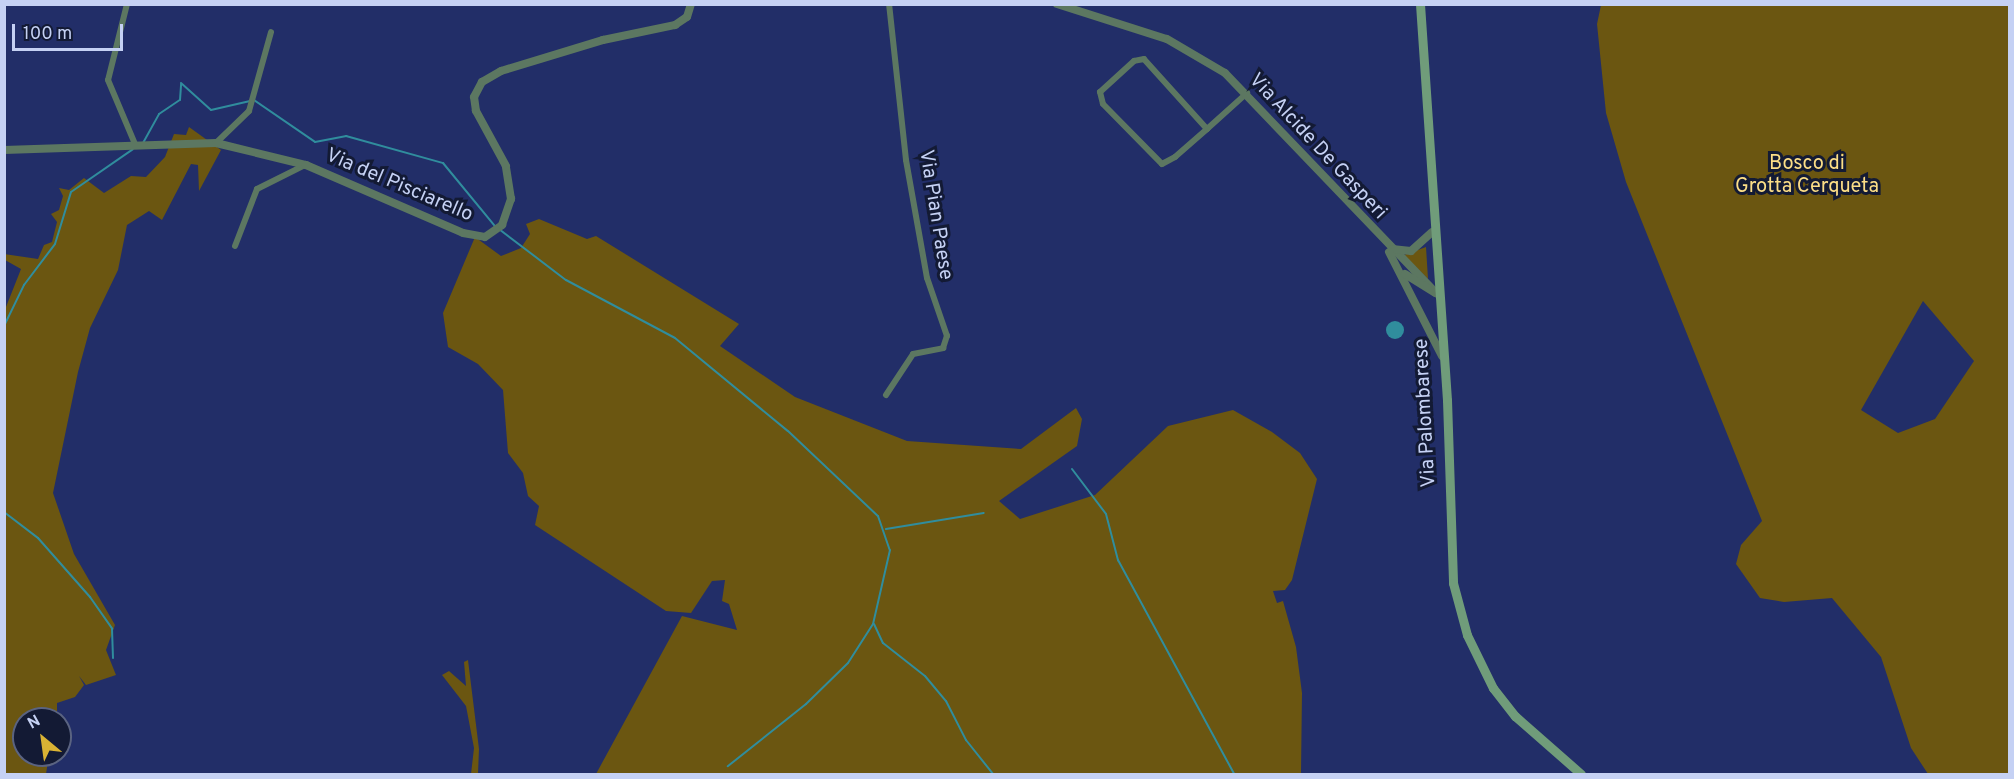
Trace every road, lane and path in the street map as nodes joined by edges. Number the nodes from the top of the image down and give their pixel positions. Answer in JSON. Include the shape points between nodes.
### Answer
{"nodes":[{"id":1,"x":127,"y":4,"type":"edge"},
{"id":2,"x":691,"y":4,"type":"edge"},
{"id":3,"x":889,"y":4,"type":"edge"},
{"id":4,"x":1057,"y":4,"type":"edge"},
{"id":5,"x":1420,"y":4,"type":"edge"},
{"id":6,"x":271,"y":32,"type":"dead end"},
{"id":7,"x":1247,"y":93,"type":"junction"},
{"id":8,"x":1207,"y":129,"type":"junction"},
{"id":9,"x":216,"y":143,"type":"junction"},
{"id":10,"x":135,"y":144,"type":"junction"},
{"id":11,"x":4,"y":150,"type":"edge"},
{"id":12,"x":306,"y":165,"type":"junction"},
{"id":13,"x":1432,"y":232,"type":"junction"},
{"id":14,"x":235,"y":246,"type":"dead end"},
{"id":15,"x":1386,"y":246,"type":"junction"},
{"id":16,"x":1397,"y":267,"type":"junction"},
{"id":17,"x":1436,"y":293,"type":"junction"},
{"id":18,"x":1443,"y":359,"type":"junction"},
{"id":19,"x":886,"y":395,"type":"dead end"},
{"id":20,"x":1581,"y":774,"type":"edge"}],
"edges":[{"from":1,"to":10,"type":"street","via":[[108,80]]},
{"from":2,"to":12,"type":"street","name":"Via del Pisciarello","via":[[688,16],[675,25],[504,70],[480,84],[476,111],[510,183],[511,206],[500,227],[482,237]]},
{"from":3,"to":19,"type":"street","name":"Via Pian Paese","via":[[906,160],[927,278],[947,336],[943,348],[914,354]]},
{"from":4,"to":7,"type":"street","name":"Via Alcide De Gasperi","via":[[1173,42]]},
{"from":5,"to":13,"type":"main road","name":"Via Palombarese"},
{"from":6,"to":9,"type":"street","via":[[249,111]]},
{"from":7,"to":8,"type":"street"},
{"from":7,"to":15,"type":"street","name":"Via Alcide De Gasperi"},
{"from":8,"to":8,"type":"street","via":[[1171,161],[1158,163],[1103,104],[1101,92],[1134,61],[1144,60]]},
{"from":9,"to":10,"type":"street","name":"Via del Pisciarello"},
{"from":9,"to":12,"type":"street","name":"Via del Pisciarello"},
{"from":10,"to":11,"type":"street","name":"Via del Pisciarello"},
{"from":12,"to":14,"type":"street","via":[[258,189]]},
{"from":13,"to":15,"type":"street","name":"Via Alcide De Gasperi","via":[[1411,251]]},
{"from":13,"to":17,"type":"main road","name":"Via Palombarese"},
{"from":15,"to":16,"type":"street","name":"Via Alcide De Gasperi"},
{"from":15,"to":17,"type":"street","name":"Via Alcide De Gasperi"},
{"from":16,"to":17,"type":"street","name":"Via Alcide De Gasperi"},
{"from":16,"to":18,"type":"street","name":"Via Alcide De Gasperi"},
{"from":17,"to":18,"type":"main road","name":"Via Palombarese"},
{"from":18,"to":20,"type":"main road","name":"Via Palombarese","via":[[1451,566],[1465,629],[1507,708]]}]}
